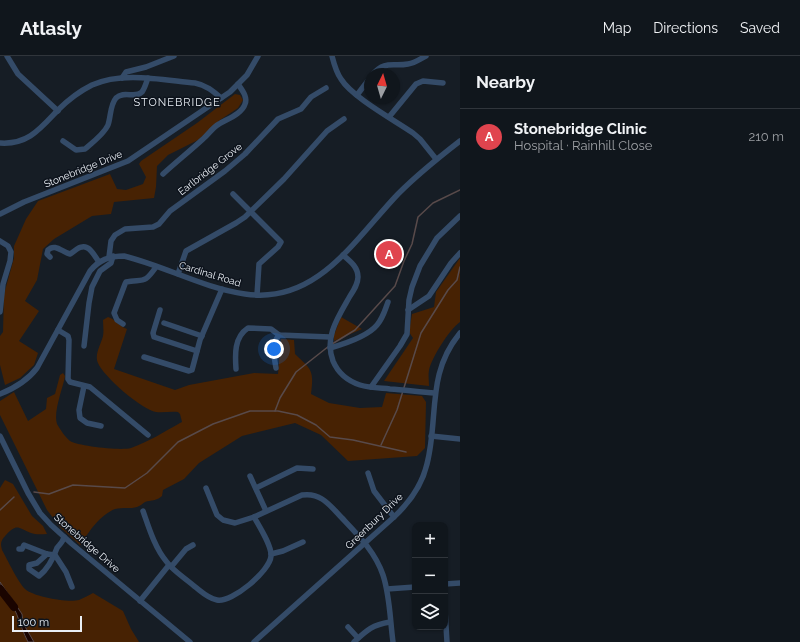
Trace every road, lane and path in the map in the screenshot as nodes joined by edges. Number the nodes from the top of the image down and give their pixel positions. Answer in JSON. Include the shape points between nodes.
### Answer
{"nodes":[{"id":1,"x":7,"y":56,"type":"edge"},
{"id":2,"x":174,"y":56,"type":"edge"},
{"id":3,"x":258,"y":56,"type":"edge"},
{"id":4,"x":332,"y":56,"type":"edge"},
{"id":5,"x":426,"y":56,"type":"edge"},
{"id":6,"x":378,"y":68,"type":"edge"},
{"id":7,"x":122,"y":78,"type":"junction"},
{"id":8,"x":148,"y":78,"type":"junction"},
{"id":9,"x":443,"y":82,"type":"dead end"},
{"id":10,"x":238,"y":84,"type":"junction"},
{"id":11,"x":364,"y":86,"type":"edge"},
{"id":12,"x":326,"y":88,"type":"dead end"},
{"id":13,"x":357,"y":95,"type":"junction"},
{"id":14,"x":221,"y":98,"type":"junction"},
{"id":15,"x":58,"y":111,"type":"junction"},
{"id":16,"x":389,"y":117,"type":"junction"},
{"id":17,"x":344,"y":119,"type":"dead end"},
{"id":18,"x":63,"y":141,"type":"dead end"},
{"id":19,"x":460,"y":141,"type":"edge"},
{"id":20,"x":0,"y":143,"type":"edge"},
{"id":21,"x":436,"y":159,"type":"junction"},
{"id":22,"x":163,"y":174,"type":"dead end"},
{"id":23,"x":233,"y":194,"type":"dead end"},
{"id":24,"x":251,"y":212,"type":"junction"},
{"id":25,"x":0,"y":214,"type":"edge"},
{"id":26,"x":460,"y":216,"type":"edge"},
{"id":27,"x":0,"y":241,"type":"edge"},
{"id":28,"x":460,"y":253,"type":"edge"},
{"id":29,"x":344,"y":255,"type":"junction"},
{"id":30,"x":50,"y":256,"type":"dead end"},
{"id":31,"x":111,"y":257,"type":"junction"},
{"id":32,"x":99,"y":262,"type":"junction"},
{"id":33,"x":156,"y":266,"type":"junction"},
{"id":34,"x":178,"y":274,"type":"junction"},
{"id":35,"x":222,"y":289,"type":"junction"},
{"id":36,"x":257,"y":295,"type":"junction"},
{"id":37,"x":388,"y":302,"type":"dead end"},
{"id":38,"x":160,"y":310,"type":"dead end"},
{"id":39,"x":408,"y":310,"type":"junction"},
{"id":40,"x":0,"y":312,"type":"edge"},
{"id":41,"x":164,"y":323,"type":"dead end"},
{"id":42,"x":123,"y":324,"type":"dead end"},
{"id":43,"x":58,"y":330,"type":"junction"},
{"id":44,"x":460,"y":333,"type":"edge"},
{"id":45,"x":279,"y":335,"type":"junction"},
{"id":46,"x":202,"y":336,"type":"junction"},
{"id":47,"x":330,"y":337,"type":"junction"},
{"id":48,"x":84,"y":346,"type":"dead end"},
{"id":49,"x":330,"y":348,"type":"junction"},
{"id":50,"x":197,"y":351,"type":"junction"},
{"id":51,"x":144,"y":357,"type":"dead end"},
{"id":52,"x":276,"y":368,"type":"dead end"},
{"id":53,"x":236,"y":369,"type":"dead end"},
{"id":54,"x":84,"y":386,"type":"junction"},
{"id":55,"x":371,"y":387,"type":"junction"},
{"id":56,"x":435,"y":393,"type":"junction"},
{"id":57,"x":0,"y":394,"type":"edge"},
{"id":58,"x":101,"y":426,"type":"dead end"},
{"id":59,"x":148,"y":435,"type":"dead end"},
{"id":60,"x":0,"y":436,"type":"edge"},
{"id":61,"x":431,"y":436,"type":"junction"},
{"id":62,"x":460,"y":439,"type":"edge"},
{"id":63,"x":313,"y":469,"type":"dead end"},
{"id":64,"x":368,"y":473,"type":"dead end"},
{"id":65,"x":250,"y":476,"type":"dead end"},
{"id":66,"x":206,"y":488,"type":"dead end"},
{"id":67,"x":256,"y":488,"type":"junction"},
{"id":68,"x":143,"y":511,"type":"dead end"},
{"id":69,"x":266,"y":511,"type":"junction"},
{"id":70,"x":254,"y":516,"type":"junction"},
{"id":71,"x":394,"y":518,"type":"junction"},
{"id":72,"x":64,"y":537,"type":"junction"},
{"id":73,"x":303,"y":542,"type":"dead end"},
{"id":74,"x":365,"y":543,"type":"junction"},
{"id":75,"x":193,"y":545,"type":"dead end"},
{"id":76,"x":19,"y":549,"type":"dead end"},
{"id":77,"x":47,"y":554,"type":"junction"},
{"id":78,"x":271,"y":554,"type":"junction"},
{"id":79,"x":55,"y":555,"type":"junction"},
{"id":80,"x":170,"y":566,"type":"junction"},
{"id":81,"x":460,"y":583,"type":"edge"},
{"id":82,"x":448,"y":584,"type":"edge"},
{"id":83,"x":72,"y":587,"type":"dead end"},
{"id":84,"x":412,"y":587,"type":"edge"},
{"id":85,"x":386,"y":589,"type":"junction"},
{"id":86,"x":140,"y":601,"type":"junction"},
{"id":87,"x":390,"y":622,"type":"junction"},
{"id":88,"x":348,"y":627,"type":"dead end"},
{"id":89,"x":446,"y":630,"type":"edge"},
{"id":90,"x":356,"y":640,"type":"edge"},
{"id":91,"x":256,"y":641,"type":"edge"},
{"id":92,"x":190,"y":642,"type":"edge"},
{"id":93,"x":393,"y":642,"type":"edge"},
{"id":94,"x":447,"y":642,"type":"edge"}],
"edges":[{"from":1,"to":15,"type":"street","via":[[18,74]]},
{"from":2,"to":7,"type":"street","via":[[126,72]]},
{"from":3,"to":10,"type":"street","name":"Stonebridge Drive","via":[[247,75]]},
{"from":4,"to":13,"type":"street","via":[[341,80]]},
{"from":5,"to":6,"type":"street","via":[[410,64],[384,65]]},
{"from":7,"to":8,"type":"street"},
{"from":7,"to":15,"type":"street","via":[[92,85],[75,95]]},
{"from":8,"to":14,"type":"street","via":[[202,84]]},
{"from":8,"to":18,"type":"street","via":[[140,94],[124,94],[117,98],[106,127],[85,149],[76,150]]},
{"from":9,"to":16,"type":"street","via":[[423,80],[416,84]]},
{"from":10,"to":14,"type":"street","name":"Stonebridge Drive"},
{"from":10,"to":22,"type":"street","via":[[245,97],[244,107],[215,127]]},
{"from":11,"to":13,"type":"street"},
{"from":12,"to":31,"type":"street","name":"Earlbridge Grove","via":[[311,97],[301,109],[278,119],[241,157],[170,211],[159,224],[153,227],[125,229],[115,235],[111,241]]},
{"from":13,"to":16,"type":"street"},
{"from":14,"to":25,"type":"street","name":"Stonebridge Drive","via":[[128,161]]},
{"from":15,"to":20,"type":"street","via":[[29,138],[18,142]]},
{"from":16,"to":21,"type":"street","via":[[420,139]]},
{"from":17,"to":24,"type":"street","via":[[327,130],[289,174]]},
{"from":19,"to":21,"type":"street","name":"Cardinal Road"},
{"from":21,"to":29,"type":"street","name":"Cardinal Road","via":[[397,195]]},
{"from":23,"to":24,"type":"street"},
{"from":24,"to":34,"type":"street","via":[[186,251]]},
{"from":24,"to":36,"type":"street","via":[[281,242],[259,264]]},
{"from":26,"to":39,"type":"street","via":[[437,238],[425,255],[412,287]]},
{"from":27,"to":40,"type":"street","via":[[12,252],[3,284]]},
{"from":28,"to":39,"type":"street","via":[[429,296]]},
{"from":29,"to":36,"type":"street","name":"Cardinal Road","via":[[305,285],[286,292]]},
{"from":29,"to":47,"type":"street","via":[[356,268],[358,278]]},
{"from":30,"to":32,"type":"street","via":[[47,254],[50,247],[67,253],[86,247]]},
{"from":31,"to":32,"type":"street"},
{"from":31,"to":33,"type":"street","name":"Cardinal Road","via":[[130,258]]},
{"from":31,"to":48,"type":"street","via":[[111,263],[100,271],[92,287]]},
{"from":32,"to":43,"type":"street","via":[[90,271]]},
{"from":33,"to":34,"type":"street","name":"Cardinal Road"},
{"from":33,"to":42,"type":"street","via":[[148,278],[126,282],[114,313],[117,320]]},
{"from":34,"to":35,"type":"street","name":"Cardinal Road"},
{"from":35,"to":36,"type":"street","name":"Cardinal Road"},
{"from":35,"to":46,"type":"street"},
{"from":37,"to":49,"type":"street","via":[[376,326],[348,342]]},
{"from":38,"to":50,"type":"street","via":[[154,337]]},
{"from":39,"to":55,"type":"street","via":[[408,334]]},
{"from":41,"to":46,"type":"street"},
{"from":43,"to":54,"type":"street","via":[[68,336],[69,340],[68,379]]},
{"from":43,"to":57,"type":"street","via":[[31,376]]},
{"from":44,"to":56,"type":"street","name":"Greenbury Drive","via":[[443,360]]},
{"from":45,"to":47,"type":"street"},
{"from":45,"to":52,"type":"street","via":[[274,343]]},
{"from":45,"to":53,"type":"street","via":[[265,328],[245,330],[236,346]]},
{"from":46,"to":50,"type":"street"},
{"from":47,"to":49,"type":"street"},
{"from":49,"to":55,"type":"street","via":[[341,374],[354,383]]},
{"from":50,"to":51,"type":"street","via":[[192,370],[189,371]]},
{"from":54,"to":58,"type":"street","via":[[80,418],[87,423]]},
{"from":54,"to":59,"type":"street","via":[[90,387]]},
{"from":55,"to":56,"type":"street"},
{"from":56,"to":61,"type":"street","name":"Greenbury Drive"},
{"from":60,"to":72,"type":"street","name":"Stonebridge Drive","via":[[40,513]]},
{"from":61,"to":62,"type":"street"},
{"from":61,"to":71,"type":"street","name":"Greenbury Drive","via":[[423,477],[409,501]]},
{"from":63,"to":67,"type":"street","via":[[297,468]]},
{"from":64,"to":71,"type":"street","via":[[374,491]]},
{"from":65,"to":67,"type":"street"},
{"from":66,"to":70,"type":"street","via":[[217,515],[223,520],[235,523]]},
{"from":67,"to":69,"type":"street"},
{"from":68,"to":80,"type":"street","via":[[160,551]]},
{"from":69,"to":70,"type":"street"},
{"from":69,"to":74,"type":"street","via":[[302,495],[316,496],[326,502]]},
{"from":70,"to":78,"type":"street"},
{"from":71,"to":74,"type":"street","name":"Greenbury Drive"},
{"from":72,"to":79,"type":"street"},
{"from":72,"to":86,"type":"street","name":"Stonebridge Drive"},
{"from":73,"to":78,"type":"street"},
{"from":74,"to":85,"type":"street","via":[[378,562]]},
{"from":74,"to":91,"type":"street","name":"Greenbury Drive"},
{"from":75,"to":80,"type":"street"},
{"from":76,"to":77,"type":"street","via":[[24,545]]},
{"from":77,"to":79,"type":"street"},
{"from":77,"to":79,"type":"street","via":[[37,563],[30,565],[29,569],[39,576]]},
{"from":78,"to":80,"type":"street","via":[[268,564],[254,580],[235,595],[221,600],[205,595]]},
{"from":79,"to":83,"type":"street"},
{"from":80,"to":86,"type":"street"},
{"from":81,"to":82,"type":"street"},
{"from":84,"to":85,"type":"street"},
{"from":85,"to":87,"type":"street"},
{"from":86,"to":92,"type":"street","name":"Stonebridge Drive"},
{"from":87,"to":90,"type":"street","via":[[372,626]]},
{"from":87,"to":93,"type":"street"},
{"from":88,"to":90,"type":"street"},
{"from":89,"to":94,"type":"street"}]}
